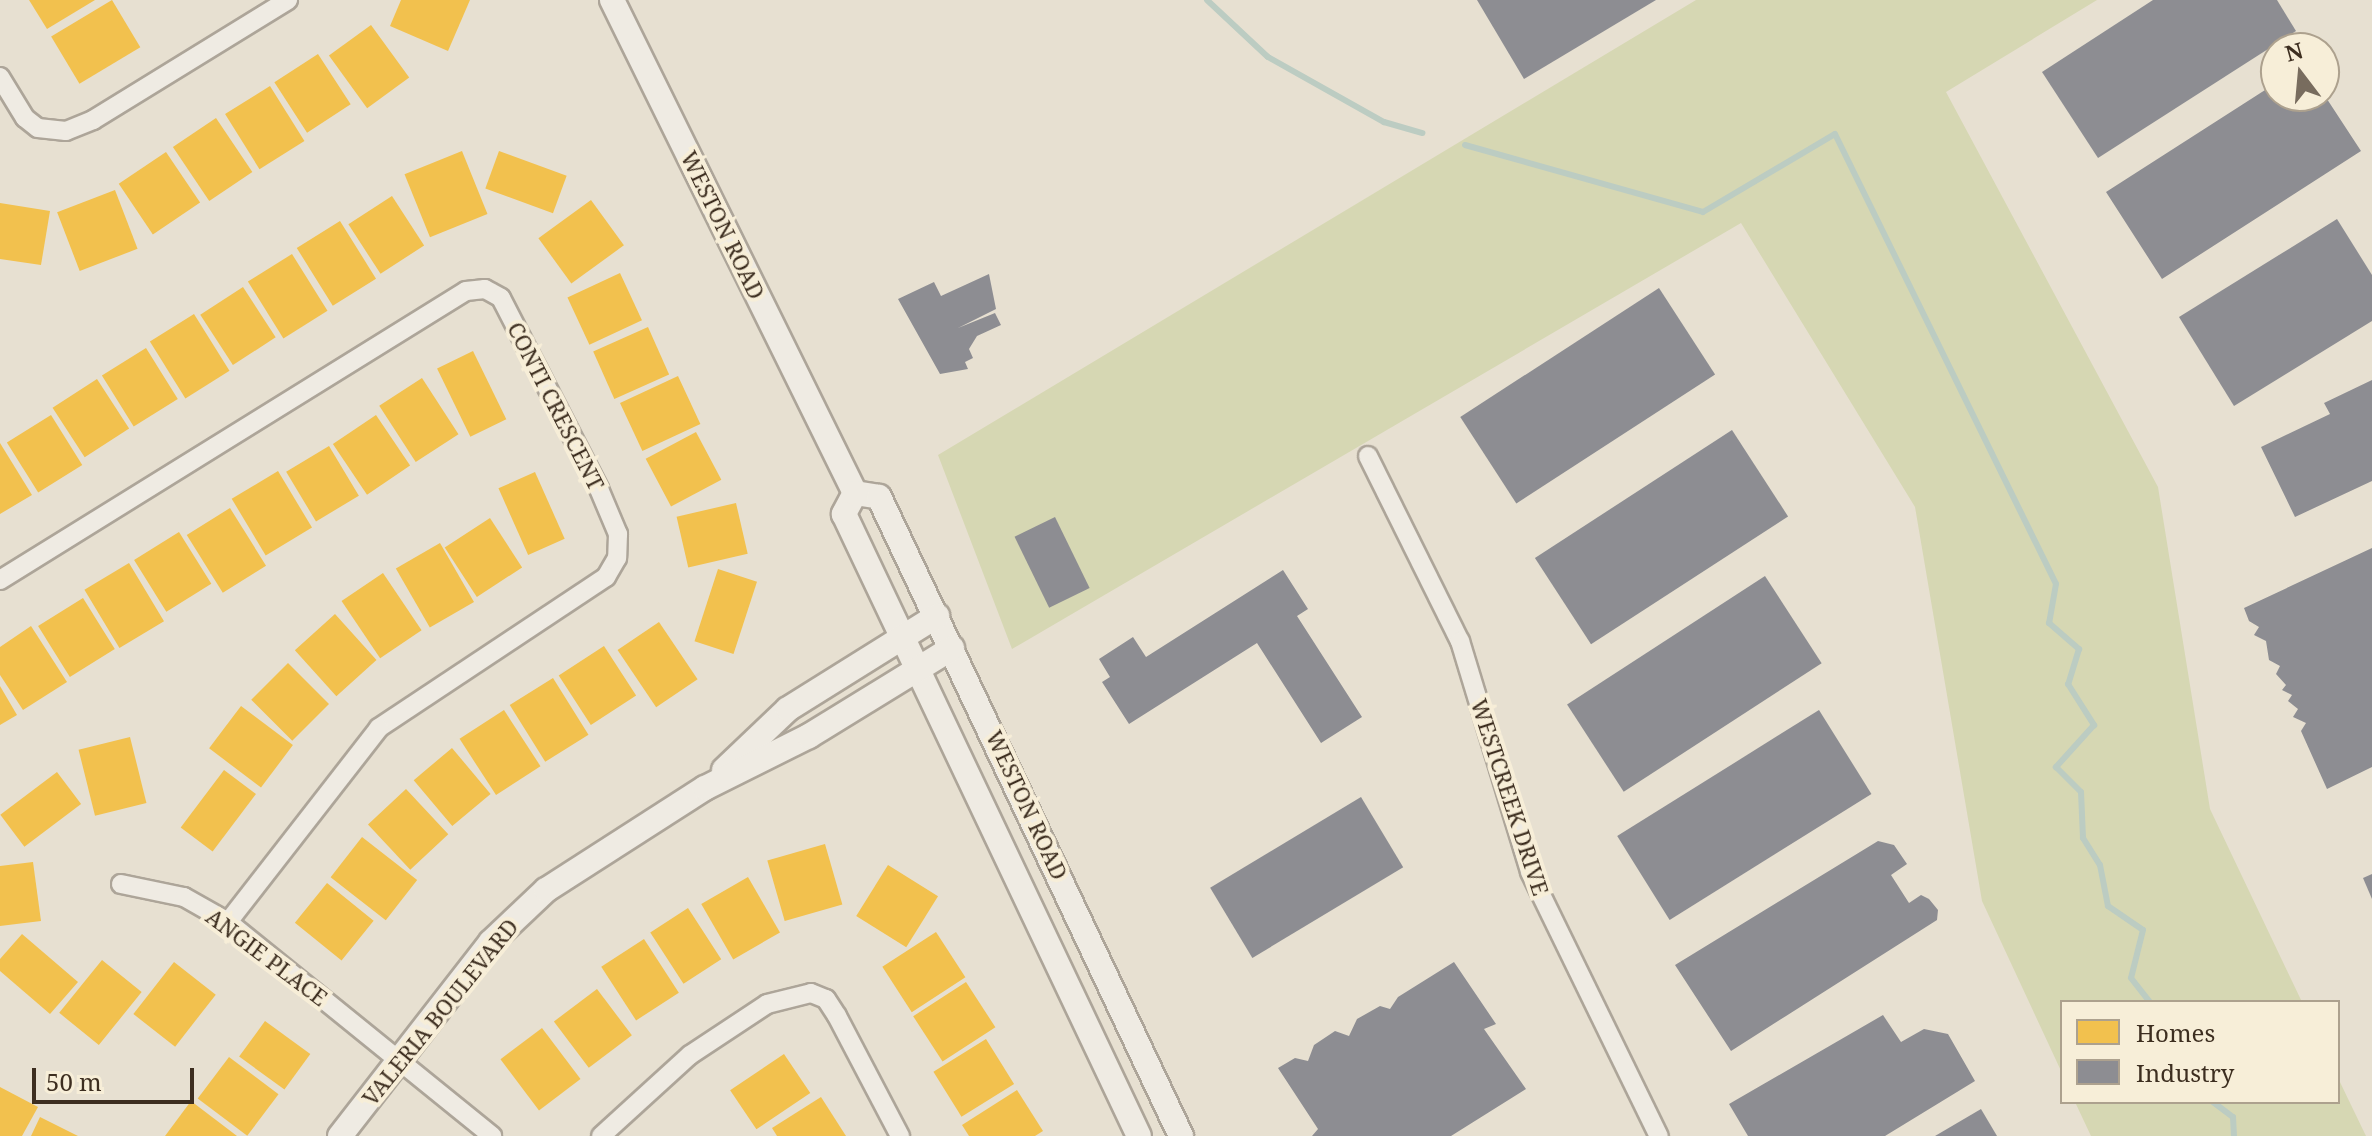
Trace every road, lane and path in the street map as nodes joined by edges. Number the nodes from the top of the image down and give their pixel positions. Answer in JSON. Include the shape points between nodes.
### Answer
{"nodes":[{"id":1,"x":288,"y":0,"type":"edge"},
{"id":2,"x":612,"y":0,"type":"edge"},
{"id":3,"x":0,"y":77,"type":"edge"},
{"id":4,"x":1368,"y":456,"type":"dead end"},
{"id":5,"x":855,"y":493,"type":"junction"},
{"id":6,"x":0,"y":580,"type":"edge"},
{"id":7,"x":937,"y":616,"type":"junction"},
{"id":8,"x":904,"y":637,"type":"junction"},
{"id":9,"x":952,"y":648,"type":"junction"},
{"id":10,"x":919,"y":668,"type":"junction"},
{"id":11,"x":705,"y":788,"type":"junction"},
{"id":12,"x":121,"y":884,"type":"dead end"},
{"id":13,"x":228,"y":922,"type":"junction"},
{"id":14,"x":399,"y":1061,"type":"junction"},
{"id":15,"x":340,"y":1136,"type":"edge"},
{"id":16,"x":492,"y":1136,"type":"edge"},
{"id":17,"x":601,"y":1136,"type":"edge"},
{"id":18,"x":900,"y":1136,"type":"edge"},
{"id":19,"x":1139,"y":1136,"type":"edge"},
{"id":20,"x":1181,"y":1136,"type":"edge"},
{"id":21,"x":1659,"y":1136,"type":"edge"}],
"edges":[{"from":1,"to":3,"type":"street","via":[[117,106],[66,131],[38,128],[25,118]]},
{"from":2,"to":5,"type":"main road","name":"WESTON ROAD"},
{"from":4,"to":21,"type":"street","name":"WESTCREEK DRIVE","via":[[1460,641],[1530,872]]},
{"from":5,"to":7,"type":"main road","name":"WESTON ROAD","via":[[879,497]]},
{"from":5,"to":8,"type":"main road","name":"WESTON ROAD","via":[[844,514]]},
{"from":6,"to":13,"type":"street","name":"CONTI CRESCENT","via":[[466,291],[485,289],[501,298],[599,489],[618,534],[617,558],[606,577],[379,728]]},
{"from":7,"to":8,"type":"main road","name":"VALERIA BOULEVARD"},
{"from":7,"to":9,"type":"main road","name":"WESTON ROAD"},
{"from":8,"to":10,"type":"main road","name":"WESTON ROAD"},
{"from":8,"to":11,"type":"main road","name":"VALERIA BOULEVARD","via":[[788,709]]},
{"from":9,"to":10,"type":"main road","name":"VALERIA BOULEVARD"},
{"from":9,"to":20,"type":"main road","name":"WESTON ROAD"},
{"from":10,"to":11,"type":"main road","name":"VALERIA BOULEVARD","via":[[809,736]]},
{"from":10,"to":19,"type":"main road","name":"WESTON ROAD"},
{"from":11,"to":14,"type":"main road","name":"VALERIA BOULEVARD","via":[[526,907],[491,942]]},
{"from":12,"to":13,"type":"street","name":"ANGIE PLACE","via":[[184,897]]},
{"from":13,"to":14,"type":"street","name":"ANGIE PLACE"},
{"from":14,"to":15,"type":"main road","name":"VALERIA BOULEVARD"},
{"from":14,"to":16,"type":"street","name":"ANGIE PLACE"},
{"from":17,"to":18,"type":"street","via":[[690,1055],[767,1004],[811,993],[826,999],[837,1016]]}]}
